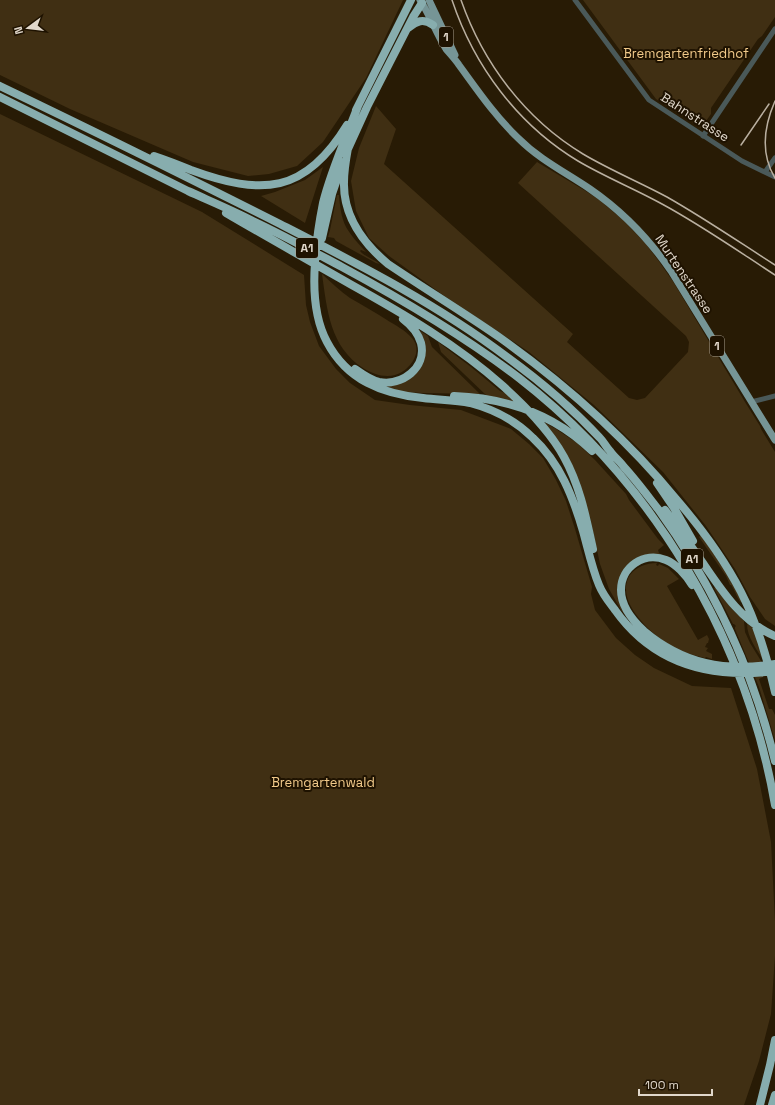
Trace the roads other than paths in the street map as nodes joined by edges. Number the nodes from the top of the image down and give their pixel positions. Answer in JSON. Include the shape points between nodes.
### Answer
{"nodes":[{"id":1,"x":411,"y":0,"type":"edge"},
{"id":2,"x":575,"y":0,"type":"edge"},
{"id":3,"x":423,"y":1,"type":"edge"},
{"id":4,"x":433,"y":25,"type":"junction"},
{"id":5,"x":408,"y":28,"type":"junction"},
{"id":6,"x":775,"y":29,"type":"edge"},
{"id":7,"x":459,"y":65,"type":"junction"},
{"id":8,"x":0,"y":86,"type":"edge"},
{"id":9,"x":0,"y":97,"type":"edge"},
{"id":10,"x":358,"y":106,"type":"junction"},
{"id":11,"x":703,"y":136,"type":"junction"},
{"id":12,"x":348,"y":148,"type":"junction"},
{"id":13,"x":130,"y":149,"type":"junction"},
{"id":14,"x":775,"y":158,"type":"edge"},
{"id":15,"x":765,"y":172,"type":"junction"},
{"id":16,"x":775,"y":177,"type":"edge"},
{"id":17,"x":189,"y":191,"type":"junction"},
{"id":18,"x":321,"y":230,"type":"junction"},
{"id":19,"x":316,"y":278,"type":"junction"},
{"id":20,"x":379,"y":300,"type":"junction"},
{"id":21,"x":400,"y":395,"type":"junction"},
{"id":22,"x":775,"y":396,"type":"edge"},
{"id":23,"x":751,"y":402,"type":"junction"},
{"id":24,"x":599,"y":418,"type":"junction"},
{"id":25,"x":775,"y":440,"type":"edge"},
{"id":26,"x":604,"y":441,"type":"junction"},
{"id":27,"x":632,"y":491,"type":"junction"},
{"id":28,"x":706,"y":568,"type":"junction"},
{"id":29,"x":614,"y":608,"type":"junction"},
{"id":30,"x":719,"y":628,"type":"junction"},
{"id":31,"x":774,"y":635,"type":"edge"},
{"id":32,"x":775,"y":664,"type":"edge"},
{"id":33,"x":720,"y":669,"type":"junction"},
{"id":34,"x":775,"y":671,"type":"edge"},
{"id":35,"x":775,"y":692,"type":"edge"},
{"id":36,"x":775,"y":761,"type":"edge"},
{"id":37,"x":775,"y":805,"type":"edge"},
{"id":38,"x":775,"y":1040,"type":"edge"},
{"id":39,"x":775,"y":1095,"type":"edge"},
{"id":40,"x":760,"y":1105,"type":"edge"},
{"id":41,"x":772,"y":1105,"type":"edge"}],
"edges":[{"from":1,"to":10,"type":"highway"},
{"from":2,"to":11,"type":"street","name":"Bahnstrasse","via":[[649,100]]},
{"from":3,"to":4,"type":"main road","name":"Murtenstrasse","number":"1"},
{"from":3,"to":5,"type":"highway"},
{"from":3,"to":7,"type":"main road","name":"Murtenstrasse","number":"1"},
{"from":4,"to":5,"type":"highway","via":[[422,21]]},
{"from":4,"to":7,"type":"main road","name":"Murtenstrasse","number":"1"},
{"from":5,"to":12,"type":"highway"},
{"from":6,"to":11,"type":"street"},
{"from":7,"to":23,"type":"main road","name":"Murtenstrasse","number":"1","via":[[494,113],[519,140],[545,161],[605,200],[648,240],[671,271]]},
{"from":8,"to":13,"type":"highway","number":"A1"},
{"from":9,"to":17,"type":"highway","number":"A1"},
{"from":10,"to":13,"type":"highway","via":[[329,152],[318,164],[301,175],[276,184],[253,185],[227,181]]},
{"from":10,"to":18,"type":"highway","via":[[329,182],[323,203]]},
{"from":11,"to":15,"type":"street","name":"Bahnstrasse","via":[[742,161]]},
{"from":12,"to":18,"type":"highway"},
{"from":12,"to":24,"type":"highway","via":[[344,183],[346,205],[352,221],[367,245],[388,264],[520,352]]},
{"from":13,"to":26,"type":"highway","number":"A1","via":[[303,236],[432,306],[526,371],[562,400]]},
{"from":14,"to":15,"type":"street"},
{"from":15,"to":16,"type":"street","name":"Bahnstrasse"},
{"from":17,"to":20,"type":"highway"},
{"from":17,"to":27,"type":"highway","number":"A1","via":[[314,252],[398,298],[468,342],[520,379],[561,413],[605,457]]},
{"from":18,"to":19,"type":"highway"},
{"from":19,"to":20,"type":"highway","via":[[325,323],[345,360],[361,374],[379,382],[397,381],[408,376],[417,367],[421,343],[411,325]]},
{"from":19,"to":21,"type":"highway","via":[[315,300],[318,319],[333,353],[360,379],[378,389]]},
{"from":20,"to":29,"type":"highway","via":[[448,343],[479,366],[513,395],[545,430],[564,457],[580,493],[598,570]]},
{"from":21,"to":27,"type":"highway","via":[[488,399],[509,403],[543,416],[581,441]]},
{"from":21,"to":29,"type":"highway","via":[[480,406],[509,419],[531,435],[550,457],[568,488],[598,583]]},
{"from":22,"to":23,"type":"street"},
{"from":23,"to":25,"type":"main road","name":"Murtenstrasse","number":"1"},
{"from":24,"to":28,"type":"highway","via":[[660,487],[681,519]]},
{"from":24,"to":35,"type":"highway","via":[[660,479],[698,525],[720,557],[752,617]]},
{"from":26,"to":28,"type":"highway","via":[[613,446],[662,505]]},
{"from":26,"to":36,"type":"highway","number":"A1","via":[[680,540],[708,588],[731,632],[750,680]]},
{"from":27,"to":30,"type":"highway","number":"A1","via":[[689,572]]},
{"from":28,"to":31,"type":"highway","via":[[738,610]]},
{"from":29,"to":33,"type":"highway","via":[[639,637],[660,652],[696,667]]},
{"from":30,"to":33,"type":"highway","via":[[706,612],[690,583],[672,563],[649,557],[639,560],[626,573],[621,584],[622,598],[627,612],[637,624],[658,642],[675,652]]},
{"from":30,"to":37,"type":"highway","number":"A1","via":[[752,711]]},
{"from":32,"to":33,"type":"highway"},
{"from":33,"to":34,"type":"highway","via":[[748,674]]},
{"from":38,"to":40,"type":"highway"},
{"from":39,"to":41,"type":"highway"}]}
